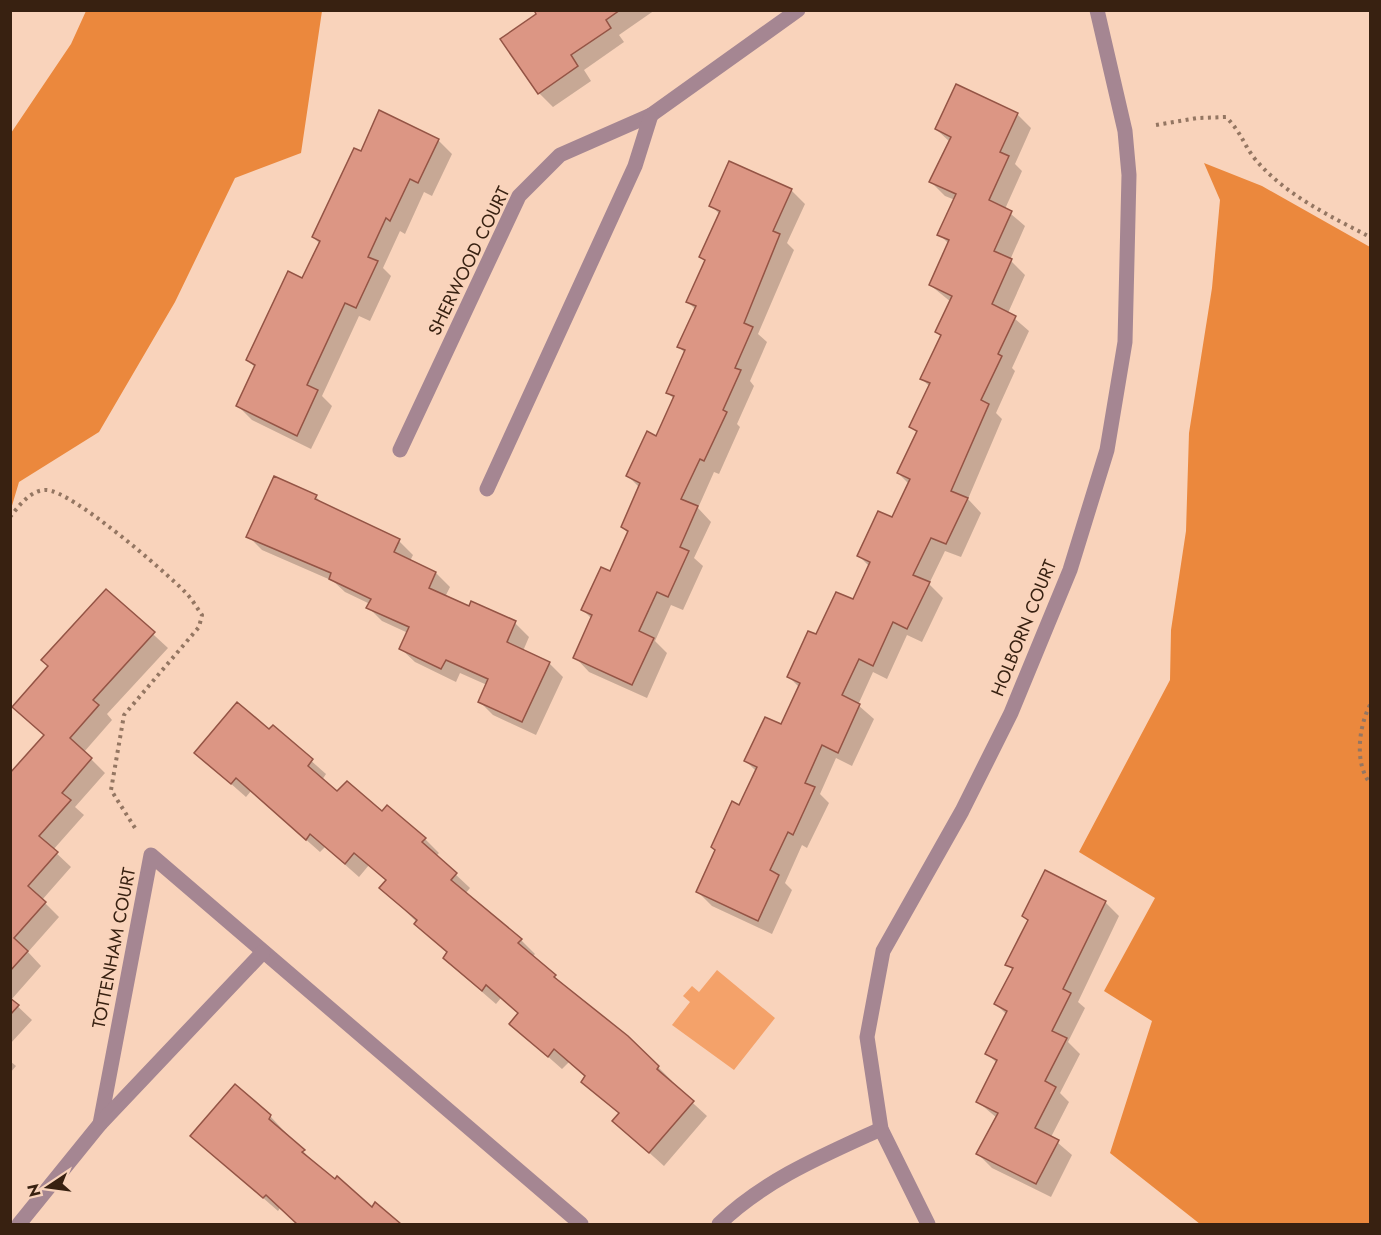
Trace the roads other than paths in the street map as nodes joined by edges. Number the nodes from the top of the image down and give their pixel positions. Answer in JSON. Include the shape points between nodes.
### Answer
{"nodes":[{"id":1,"x":798,"y":10,"type":"edge"},
{"id":2,"x":1098,"y":10,"type":"edge"},
{"id":3,"x":651,"y":115,"type":"junction"},
{"id":4,"x":400,"y":450,"type":"dead end"},
{"id":5,"x":487,"y":489,"type":"dead end"},
{"id":6,"x":263,"y":952,"type":"junction"},
{"id":7,"x":100,"y":1124,"type":"junction"},
{"id":8,"x":881,"y":1129,"type":"junction"},
{"id":9,"x":19,"y":1224,"type":"edge"},
{"id":10,"x":581,"y":1224,"type":"edge"},
{"id":11,"x":719,"y":1224,"type":"edge"},
{"id":12,"x":928,"y":1224,"type":"edge"}],
"edges":[{"from":1,"to":3,"type":"street","name":"SHERWOOD COURT"},
{"from":2,"to":8,"type":"street","name":"HOLBORN COURT","via":[[1125,131],[1129,176],[1125,342],[1107,450],[1070,570],[1011,713],[962,811],[883,951],[867,1037]]},
{"from":3,"to":4,"type":"street","name":"SHERWOOD COURT","via":[[560,155],[519,196]]},
{"from":3,"to":5,"type":"street","via":[[635,166]]},
{"from":6,"to":7,"type":"street","name":"TOTTENHAM COURT"},
{"from":6,"to":7,"type":"street","name":"TOTTENHAM COURT","via":[[151,855]]},
{"from":6,"to":10,"type":"street","name":"TOTTENHAM COURT"},
{"from":7,"to":9,"type":"street","name":"TOTTENHAM COURT"},
{"from":8,"to":11,"type":"street","via":[[802,1165]]},
{"from":8,"to":12,"type":"street","name":"HOLBORN COURT"}]}
